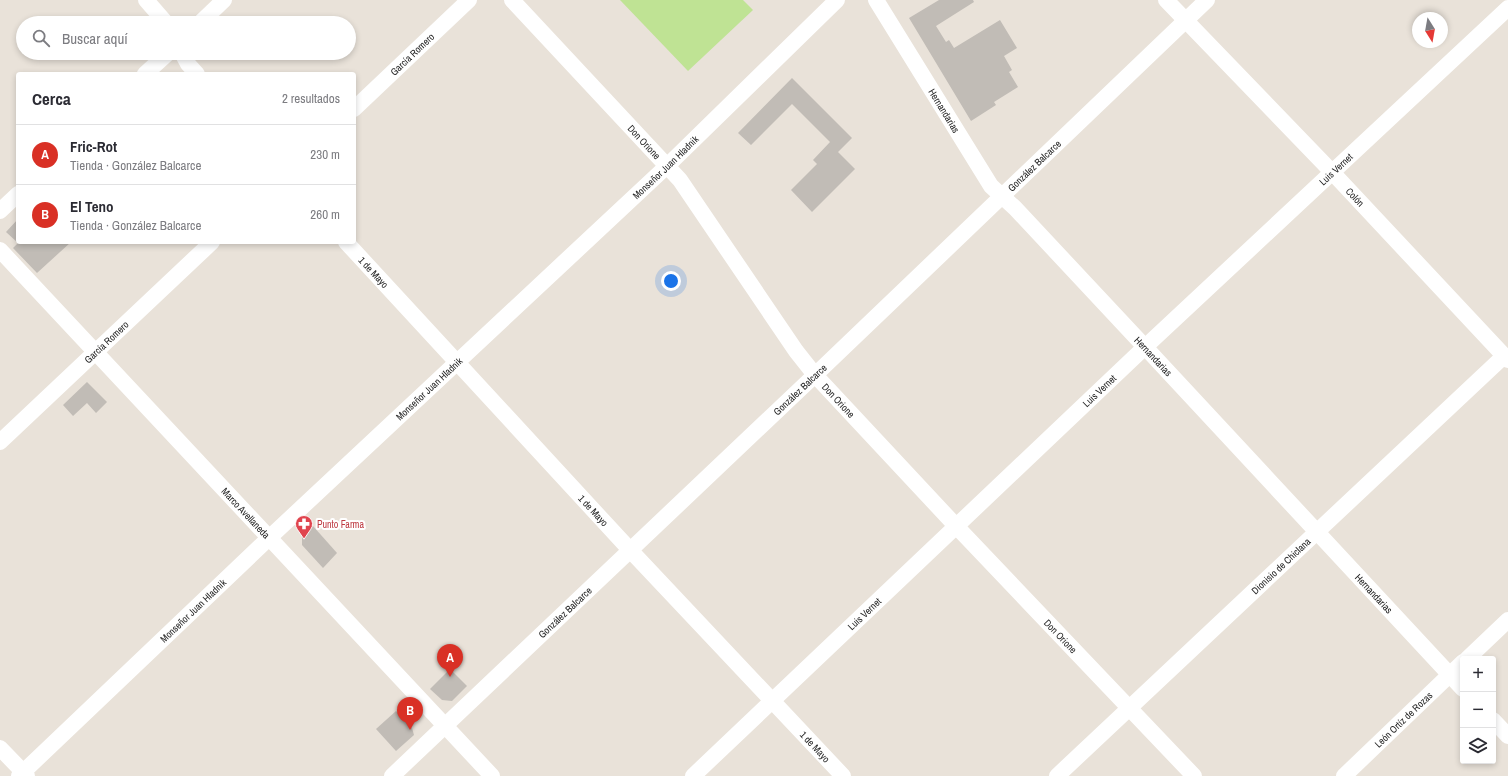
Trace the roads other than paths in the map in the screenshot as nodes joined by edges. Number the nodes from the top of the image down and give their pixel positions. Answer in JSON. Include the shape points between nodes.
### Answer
{"nodes":[{"id":1,"x":146,"y":0,"type":"edge"},
{"id":2,"x":224,"y":0,"type":"edge"},
{"id":3,"x":469,"y":0,"type":"edge"},
{"id":4,"x":512,"y":0,"type":"edge"},
{"id":5,"x":837,"y":0,"type":"edge"},
{"id":6,"x":876,"y":0,"type":"edge"},
{"id":7,"x":1166,"y":0,"type":"edge"},
{"id":8,"x":1207,"y":0,"type":"edge"},
{"id":9,"x":1508,"y":8,"type":"edge"},
{"id":10,"x":160,"y":16,"type":"edge"},
{"id":11,"x":207,"y":16,"type":"edge"},
{"id":12,"x":1186,"y":20,"type":"junction"},
{"id":13,"x":160,"y":60,"type":"edge"},
{"id":14,"x":186,"y":60,"type":"edge"},
{"id":15,"x":147,"y":72,"type":"edge"},
{"id":16,"x":195,"y":72,"type":"edge"},
{"id":17,"x":356,"y":107,"type":"edge"},
{"id":18,"x":667,"y":166,"type":"junction"},
{"id":19,"x":1332,"y":172,"type":"junction"},
{"id":20,"x":16,"y":196,"type":"edge"},
{"id":21,"x":1002,"y":196,"type":"junction"},
{"id":22,"x":0,"y":211,"type":"edge"},
{"id":23,"x":210,"y":244,"type":"edge"},
{"id":24,"x":348,"y":244,"type":"edge"},
{"id":25,"x":0,"y":250,"type":"edge"},
{"id":26,"x":1145,"y":346,"type":"junction"},
{"id":27,"x":95,"y":353,"type":"junction"},
{"id":28,"x":1506,"y":358,"type":"edge"},
{"id":29,"x":458,"y":363,"type":"junction"},
{"id":30,"x":815,"y":375,"type":"junction"},
{"id":31,"x":0,"y":442,"type":"edge"},
{"id":32,"x":956,"y":526,"type":"junction"},
{"id":33,"x":1316,"y":532,"type":"junction"},
{"id":34,"x":269,"y":538,"type":"junction"},
{"id":35,"x":631,"y":551,"type":"junction"},
{"id":36,"x":1508,"y":620,"type":"edge"},
{"id":37,"x":1469,"y":656,"type":"edge"},
{"id":38,"x":1460,"y":665,"type":"edge"},
{"id":39,"x":1450,"y":675,"type":"junction"},
{"id":40,"x":1460,"y":686,"type":"edge"},
{"id":41,"x":771,"y":700,"type":"junction"},
{"id":42,"x":1130,"y":708,"type":"junction"},
{"id":43,"x":1496,"y":723,"type":"edge"},
{"id":44,"x":445,"y":726,"type":"junction"},
{"id":45,"x":1508,"y":736,"type":"edge"},
{"id":46,"x":0,"y":748,"type":"edge"},
{"id":47,"x":23,"y":775,"type":"edge"},
{"id":48,"x":392,"y":776,"type":"edge"},
{"id":49,"x":492,"y":776,"type":"edge"},
{"id":50,"x":693,"y":776,"type":"edge"},
{"id":51,"x":842,"y":776,"type":"edge"},
{"id":52,"x":1057,"y":776,"type":"edge"},
{"id":53,"x":1194,"y":776,"type":"edge"},
{"id":54,"x":1344,"y":776,"type":"edge"}],
"edges":[{"from":1,"to":10,"type":"street"},
{"from":2,"to":11,"type":"street"},
{"from":3,"to":17,"type":"street","name":"García Romero"},
{"from":4,"to":18,"type":"street","name":"Don Orione"},
{"from":5,"to":18,"type":"street","name":"Monseñor Juan Hladnik"},
{"from":6,"to":21,"type":"street","name":"Hernandarias","via":[[983,176]]},
{"from":7,"to":12,"type":"street","name":"Colón"},
{"from":8,"to":12,"type":"street","name":"González Balcarce"},
{"from":9,"to":19,"type":"street","name":"Luis Vernet"},
{"from":12,"to":19,"type":"street","name":"Colón"},
{"from":12,"to":21,"type":"street","name":"González Balcarce"},
{"from":13,"to":15,"type":"street"},
{"from":14,"to":16,"type":"street"},
{"from":18,"to":29,"type":"street","name":"Monseñor Juan Hladnik"},
{"from":18,"to":30,"type":"street","name":"Don Orione","via":[[680,180]]},
{"from":19,"to":26,"type":"street","name":"Luis Vernet"},
{"from":19,"to":28,"type":"street","name":"Colón"},
{"from":20,"to":22,"type":"street"},
{"from":21,"to":26,"type":"street","name":"Hernandarias"},
{"from":21,"to":30,"type":"street","name":"González Balcarce"},
{"from":23,"to":27,"type":"street","name":"García Romero"},
{"from":24,"to":29,"type":"street","name":"1 de Mayo"},
{"from":25,"to":27,"type":"street","name":"Marco Avellaneda"},
{"from":26,"to":32,"type":"street","name":"Luis Vernet"},
{"from":26,"to":33,"type":"street","name":"Hernandarias"},
{"from":27,"to":31,"type":"street","name":"García Romero"},
{"from":27,"to":34,"type":"street","name":"Marco Avellaneda"},
{"from":28,"to":33,"type":"street","name":"Dionisio de Chiclana"},
{"from":29,"to":34,"type":"street","name":"Monseñor Juan Hladnik"},
{"from":29,"to":35,"type":"street","name":"1 de Mayo"},
{"from":30,"to":32,"type":"street","name":"Don Orione"},
{"from":30,"to":35,"type":"street","name":"González Balcarce"},
{"from":32,"to":41,"type":"street","name":"Luis Vernet"},
{"from":32,"to":42,"type":"street","name":"Don Orione"},
{"from":33,"to":39,"type":"street","name":"Hernandarias"},
{"from":33,"to":42,"type":"street","name":"Dionisio de Chiclana"},
{"from":34,"to":44,"type":"street","name":"Marco Avellaneda"},
{"from":34,"to":47,"type":"street","name":"Monseñor Juan Hladnik"},
{"from":35,"to":41,"type":"street","name":"1 de Mayo"},
{"from":35,"to":44,"type":"street","name":"González Balcarce"},
{"from":36,"to":37,"type":"street"},
{"from":38,"to":39,"type":"street","name":"León Ortíz de Rozas"},
{"from":39,"to":40,"type":"street","name":"Hernandarias"},
{"from":39,"to":54,"type":"street","name":"León Ortíz de Rozas"},
{"from":41,"to":50,"type":"street","name":"Luis Vernet"},
{"from":41,"to":51,"type":"street","name":"1 de Mayo"},
{"from":42,"to":52,"type":"street","name":"Dionisio de Chiclana"},
{"from":42,"to":53,"type":"street","name":"Don Orione"},
{"from":43,"to":45,"type":"street"},
{"from":44,"to":48,"type":"street","name":"González Balcarce"},
{"from":44,"to":49,"type":"street","name":"Marco Avellaneda"},
{"from":46,"to":47,"type":"street"}]}
